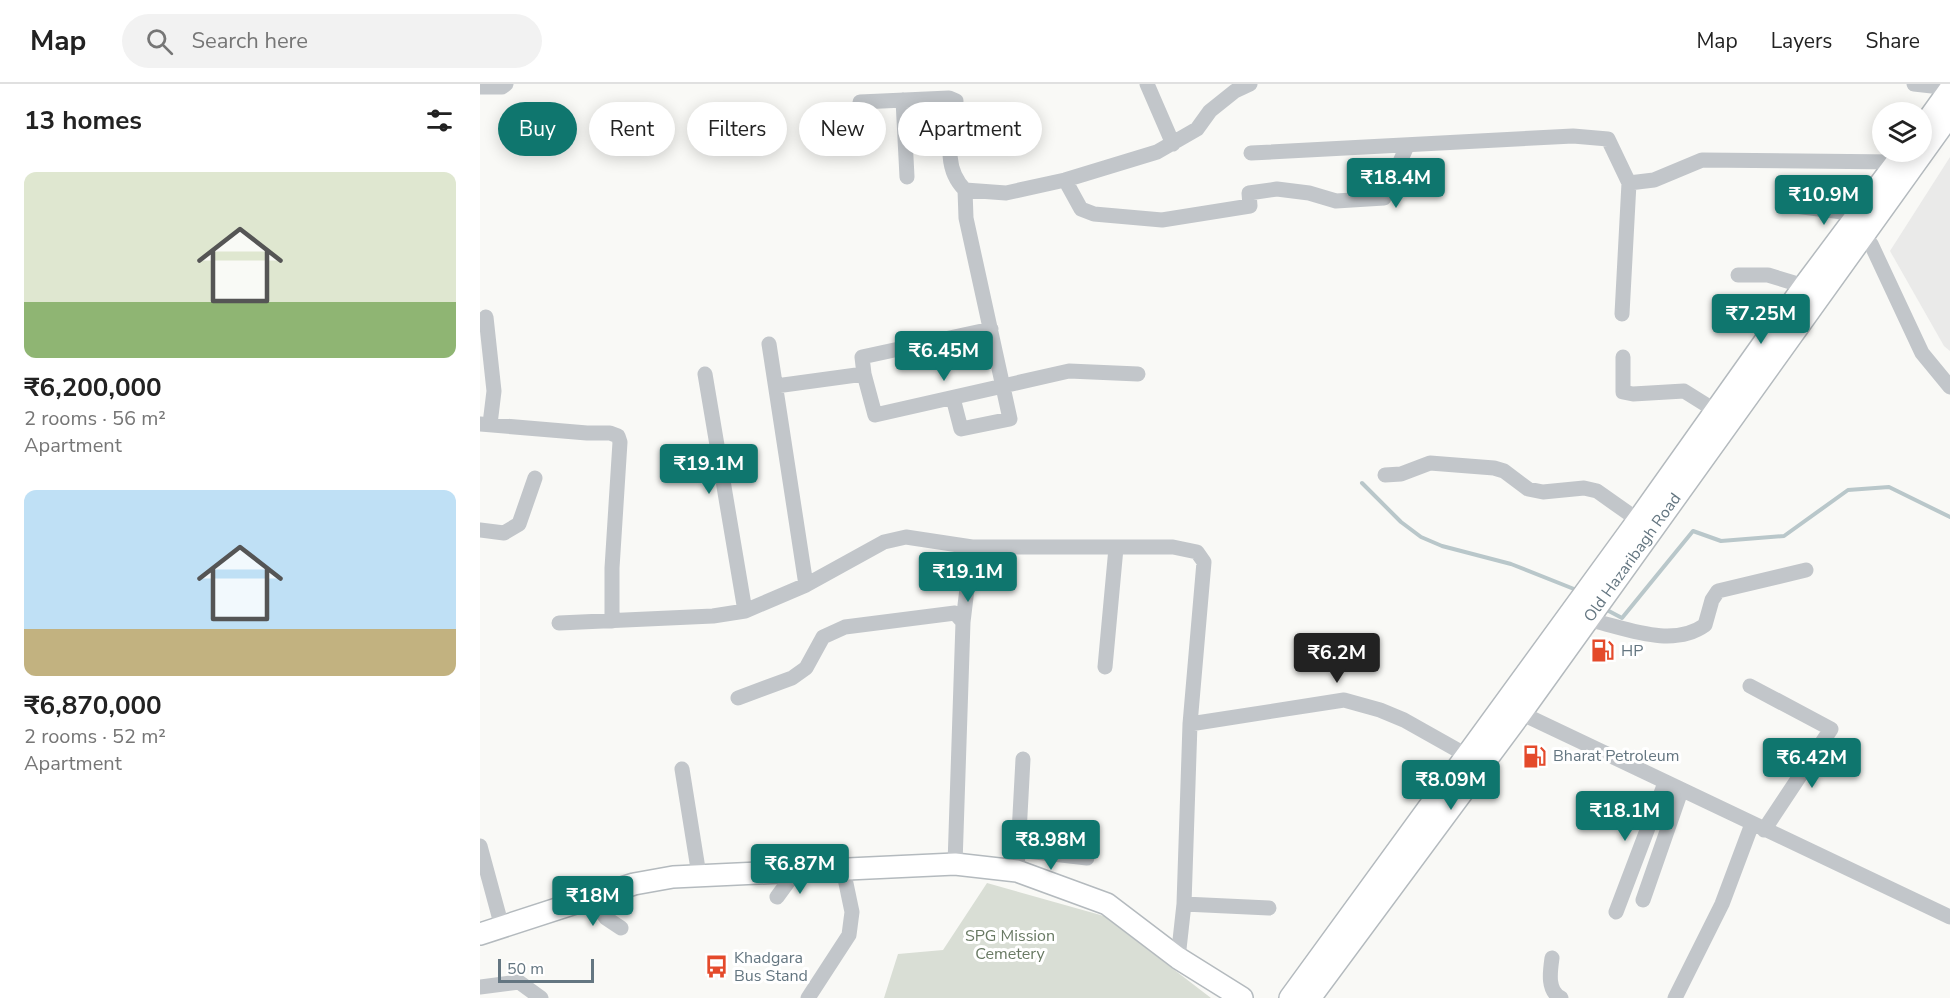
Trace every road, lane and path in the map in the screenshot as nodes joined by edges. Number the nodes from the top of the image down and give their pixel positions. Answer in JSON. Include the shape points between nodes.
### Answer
{"nodes":[{"id":1,"x":506,"y":84,"type":"edge"},
{"id":2,"x":1148,"y":84,"type":"edge"},
{"id":3,"x":1250,"y":84,"type":"edge"},
{"id":4,"x":1914,"y":84,"type":"edge"},
{"id":5,"x":480,"y":87,"type":"edge"},
{"id":6,"x":1950,"y":89,"type":"edge"},
{"id":7,"x":941,"y":91,"type":"edge"},
{"id":8,"x":903,"y":100,"type":"junction"},
{"id":9,"x":860,"y":102,"type":"dead end"},
{"id":10,"x":1950,"y":103,"type":"edge"},
{"id":11,"x":1932,"y":114,"type":"edge"},
{"id":12,"x":1950,"y":115,"type":"edge"},
{"id":13,"x":1932,"y":126,"type":"edge"},
{"id":14,"x":1950,"y":134,"type":"edge"},
{"id":15,"x":1173,"y":144,"type":"junction"},
{"id":16,"x":1407,"y":146,"type":"junction"},
{"id":17,"x":1251,"y":153,"type":"dead end"},
{"id":18,"x":1872,"y":157,"type":"edge"},
{"id":19,"x":1899,"y":162,"type":"edge"},
{"id":20,"x":1899,"y":162,"type":"edge"},
{"id":21,"x":907,"y":177,"type":"dead end"},
{"id":22,"x":1065,"y":180,"type":"junction"},
{"id":23,"x":1629,"y":183,"type":"junction"},
{"id":24,"x":965,"y":190,"type":"junction"},
{"id":25,"x":1795,"y":206,"type":"dead end"},
{"id":26,"x":1858,"y":214,"type":"junction"},
{"id":27,"x":1871,"y":244,"type":"junction"},
{"id":28,"x":1738,"y":275,"type":"dead end"},
{"id":29,"x":1804,"y":285,"type":"junction"},
{"id":30,"x":1622,"y":314,"type":"dead end"},
{"id":31,"x":486,"y":317,"type":"dead end"},
{"id":32,"x":991,"y":329,"type":"junction"},
{"id":33,"x":769,"y":344,"type":"dead end"},
{"id":34,"x":1623,"y":357,"type":"dead end"},
{"id":35,"x":705,"y":374,"type":"dead end"},
{"id":36,"x":864,"y":374,"type":"junction"},
{"id":37,"x":1138,"y":374,"type":"dead end"},
{"id":38,"x":776,"y":386,"type":"junction"},
{"id":39,"x":1004,"y":386,"type":"junction"},
{"id":40,"x":1950,"y":387,"type":"edge"},
{"id":41,"x":953,"y":398,"type":"junction"},
{"id":42,"x":1716,"y":411,"type":"junction"},
{"id":43,"x":485,"y":424,"type":"edge"},
{"id":44,"x":1385,"y":475,"type":"dead end"},
{"id":45,"x":535,"y":478,"type":"dead end"},
{"id":46,"x":1638,"y":520,"type":"junction"},
{"id":47,"x":480,"y":530,"type":"edge"},
{"id":48,"x":972,"y":547,"type":"junction"},
{"id":49,"x":1116,"y":548,"type":"junction"},
{"id":50,"x":1806,"y":570,"type":"dead end"},
{"id":51,"x":806,"y":585,"type":"junction"},
{"id":52,"x":1594,"y":604,"type":"junction"},
{"id":53,"x":745,"y":611,"type":"junction"},
{"id":54,"x":612,"y":621,"type":"junction"},
{"id":55,"x":559,"y":622,"type":"dead end"},
{"id":56,"x":963,"y":622,"type":"junction"},
{"id":57,"x":1105,"y":667,"type":"dead end"},
{"id":58,"x":1750,"y":686,"type":"dead end"},
{"id":59,"x":738,"y":698,"type":"dead end"},
{"id":60,"x":1527,"y":716,"type":"junction"},
{"id":61,"x":1190,"y":724,"type":"junction"},
{"id":62,"x":1467,"y":756,"type":"junction"},
{"id":63,"x":1023,"y":759,"type":"dead end"},
{"id":64,"x":682,"y":769,"type":"dead end"},
{"id":65,"x":1665,"y":783,"type":"junction"},
{"id":66,"x":1681,"y":791,"type":"junction"},
{"id":67,"x":1758,"y":827,"type":"junction"},
{"id":68,"x":480,"y":846,"type":"edge"},
{"id":69,"x":1088,"y":858,"type":"dead end"},
{"id":70,"x":1017,"y":861,"type":"junction"},
{"id":71,"x":955,"y":864,"type":"junction"},
{"id":72,"x":843,"y":869,"type":"junction"},
{"id":73,"x":796,"y":871,"type":"junction"},
{"id":74,"x":699,"y":875,"type":"junction"},
{"id":75,"x":777,"y":897,"type":"dead end"},
{"id":76,"x":591,"y":898,"type":"junction"},
{"id":77,"x":1643,"y":900,"type":"dead end"},
{"id":78,"x":1184,"y":903,"type":"junction"},
{"id":79,"x":1269,"y":908,"type":"dead end"},
{"id":80,"x":1616,"y":912,"type":"dead end"},
{"id":81,"x":1950,"y":917,"type":"edge"},
{"id":82,"x":502,"y":927,"type":"junction"},
{"id":83,"x":621,"y":928,"type":"dead end"},
{"id":84,"x":480,"y":934,"type":"edge"},
{"id":85,"x":1178,"y":958,"type":"junction"},
{"id":86,"x":1552,"y":958,"type":"dead end"},
{"id":87,"x":480,"y":987,"type":"edge"},
{"id":88,"x":541,"y":998,"type":"edge"},
{"id":89,"x":808,"y":998,"type":"edge"},
{"id":90,"x":1242,"y":998,"type":"edge"},
{"id":91,"x":1290,"y":998,"type":"edge"},
{"id":92,"x":1299,"y":998,"type":"edge"},
{"id":93,"x":1310,"y":998,"type":"edge"},
{"id":94,"x":1323,"y":998,"type":"edge"},
{"id":95,"x":1560,"y":998,"type":"edge"},
{"id":96,"x":1675,"y":998,"type":"edge"}],
"edges":[{"from":1,"to":5,"type":"street"},
{"from":2,"to":15,"type":"street"},
{"from":3,"to":15,"type":"street","via":[[1235,91],[1210,111],[1197,129]]},
{"from":4,"to":6,"type":"street"},
{"from":6,"to":11,"type":"street"},
{"from":7,"to":8,"type":"street"},
{"from":7,"to":24,"type":"street","via":[[956,101],[949,135],[951,170]]},
{"from":8,"to":9,"type":"street"},
{"from":8,"to":21,"type":"street"},
{"from":10,"to":13,"type":"street"},
{"from":12,"to":52,"type":"street","name":"Old Hazaribagh Road"},
{"from":14,"to":27,"type":"street"},
{"from":15,"to":22,"type":"street"},
{"from":16,"to":17,"type":"street"},
{"from":16,"to":22,"type":"street","via":[[1384,198],[1366,201],[1336,201],[1278,189],[1249,193],[1250,207],[1162,220],[1095,214],[1081,209]]},
{"from":16,"to":23,"type":"street","via":[[1573,136],[1608,139]]},
{"from":18,"to":23,"type":"street","via":[[1797,162],[1702,160],[1654,180]]},
{"from":19,"to":52,"type":"street","name":"Old Hazaribagh Road"},
{"from":20,"to":26,"type":"street"},
{"from":22,"to":24,"type":"street","via":[[1006,193]]},
{"from":23,"to":30,"type":"street"},
{"from":24,"to":32,"type":"street","via":[[966,218]]},
{"from":25,"to":26,"type":"street"},
{"from":26,"to":29,"type":"street"},
{"from":27,"to":40,"type":"street","via":[[1922,353]]},
{"from":27,"to":52,"type":"street","via":[[1676,511]]},
{"from":28,"to":29,"type":"street","via":[[1768,275]]},
{"from":29,"to":42,"type":"street"},
{"from":31,"to":43,"type":"street","via":[[494,390]]},
{"from":32,"to":36,"type":"street","via":[[862,357]]},
{"from":32,"to":39,"type":"street"},
{"from":33,"to":38,"type":"street"},
{"from":34,"to":42,"type":"street","via":[[1623,392],[1683,391]]},
{"from":35,"to":53,"type":"street"},
{"from":36,"to":38,"type":"street"},
{"from":36,"to":41,"type":"street","via":[[875,415]]},
{"from":37,"to":39,"type":"street","via":[[1069,371]]},
{"from":38,"to":51,"type":"street"},
{"from":39,"to":41,"type":"street"},
{"from":39,"to":41,"type":"street","via":[[1010,419],[961,429]]},
{"from":42,"to":46,"type":"street"},
{"from":43,"to":54,"type":"street","via":[[618,436]]},
{"from":44,"to":46,"type":"street","via":[[1430,463],[1494,468],[1528,489],[1597,491]]},
{"from":45,"to":47,"type":"street","via":[[519,524],[504,533]]},
{"from":46,"to":52,"type":"street"},
{"from":48,"to":49,"type":"street"},
{"from":48,"to":51,"type":"street","via":[[906,537],[895,539]]},
{"from":48,"to":56,"type":"street"},
{"from":49,"to":57,"type":"street"},
{"from":49,"to":61,"type":"street","via":[[1187,548],[1197,552],[1204,562]]},
{"from":50,"to":52,"type":"street","via":[[1718,591],[1705,624],[1684,634],[1656,635]]},
{"from":51,"to":53,"type":"street"},
{"from":52,"to":60,"type":"street"},
{"from":52,"to":62,"type":"street"},
{"from":52,"to":92,"type":"street","name":"Old Hazaribagh Road"},
{"from":52,"to":93,"type":"street","name":"Old Hazaribagh Road","via":[[1521,713]]},
{"from":53,"to":54,"type":"street"},
{"from":54,"to":55,"type":"street"},
{"from":56,"to":59,"type":"street","via":[[955,613],[845,627],[823,637],[806,668],[792,678]]},
{"from":56,"to":71,"type":"street"},
{"from":58,"to":67,"type":"street","via":[[1831,729]]},
{"from":60,"to":65,"type":"street"},
{"from":60,"to":94,"type":"street"},
{"from":61,"to":62,"type":"street","via":[[1344,700],[1404,720]]},
{"from":61,"to":78,"type":"street"},
{"from":62,"to":91,"type":"street"},
{"from":63,"to":70,"type":"street"},
{"from":64,"to":74,"type":"street"},
{"from":65,"to":66,"type":"street"},
{"from":65,"to":80,"type":"street"},
{"from":66,"to":67,"type":"street"},
{"from":66,"to":77,"type":"street"},
{"from":67,"to":81,"type":"street"},
{"from":67,"to":96,"type":"street"},
{"from":68,"to":82,"type":"street"},
{"from":69,"to":70,"type":"street"},
{"from":70,"to":71,"type":"street"},
{"from":70,"to":85,"type":"street","via":[[1107,904]]},
{"from":71,"to":72,"type":"street"},
{"from":72,"to":73,"type":"street"},
{"from":72,"to":89,"type":"street","via":[[852,912],[849,935]]},
{"from":73,"to":74,"type":"street"},
{"from":73,"to":75,"type":"street"},
{"from":74,"to":76,"type":"street","via":[[634,884]]},
{"from":76,"to":82,"type":"street"},
{"from":76,"to":83,"type":"street","via":[[606,918]]},
{"from":78,"to":79,"type":"street"},
{"from":78,"to":85,"type":"street"},
{"from":82,"to":84,"type":"street"},
{"from":85,"to":90,"type":"street"},
{"from":86,"to":95,"type":"street","via":[[1551,985]]},
{"from":87,"to":88,"type":"street","via":[[519,982]]}]}
